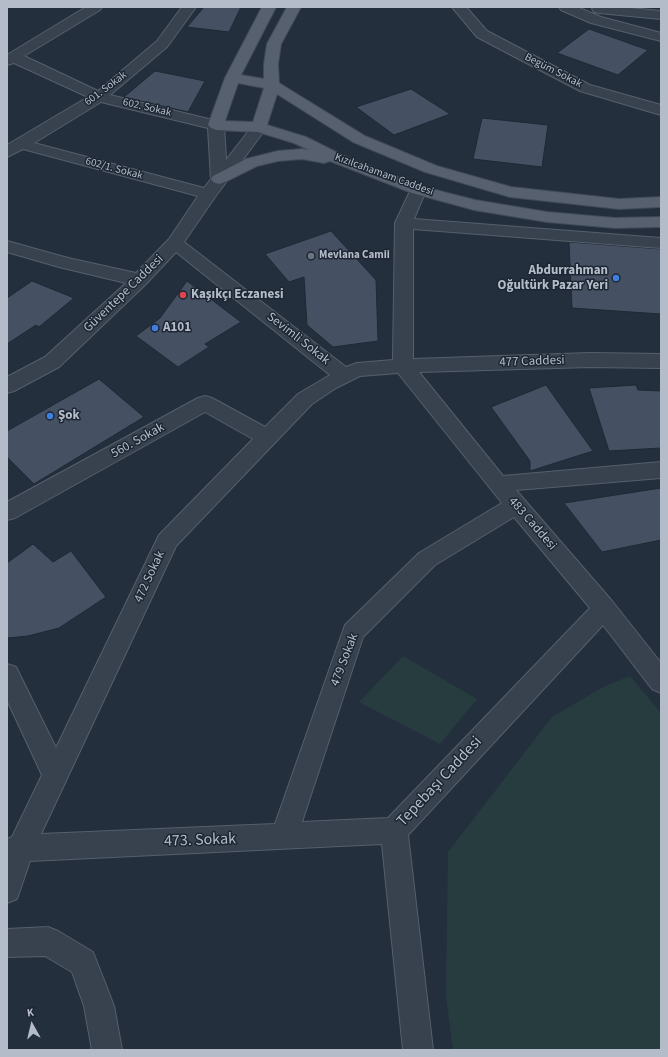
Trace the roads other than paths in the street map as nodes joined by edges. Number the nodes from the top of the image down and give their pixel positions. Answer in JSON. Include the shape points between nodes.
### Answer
{"nodes":[{"id":1,"x":95,"y":7,"type":"edge"},
{"id":2,"x":190,"y":7,"type":"edge"},
{"id":3,"x":269,"y":7,"type":"edge"},
{"id":4,"x":294,"y":7,"type":"edge"},
{"id":5,"x":459,"y":7,"type":"edge"},
{"id":6,"x":566,"y":7,"type":"edge"},
{"id":7,"x":582,"y":7,"type":"edge"},
{"id":8,"x":661,"y":15,"type":"edge"},
{"id":9,"x":661,"y":37,"type":"edge"},
{"id":10,"x":10,"y":59,"type":"edge"},
{"id":11,"x":232,"y":78,"type":"junction"},
{"id":12,"x":272,"y":85,"type":"junction"},
{"id":13,"x":99,"y":97,"type":"junction"},
{"id":14,"x":661,"y":110,"type":"edge"},
{"id":15,"x":216,"y":125,"type":"junction"},
{"id":16,"x":260,"y":127,"type":"junction"},
{"id":17,"x":14,"y":148,"type":"edge"},
{"id":18,"x":342,"y":161,"type":"junction"},
{"id":19,"x":219,"y":179,"type":"junction"},
{"id":20,"x":418,"y":190,"type":"junction"},
{"id":21,"x":208,"y":194,"type":"junction"},
{"id":22,"x":661,"y":202,"type":"edge"},
{"id":23,"x":404,"y":222,"type":"junction"},
{"id":24,"x":661,"y":222,"type":"edge"},
{"id":25,"x":175,"y":243,"type":"junction"},
{"id":26,"x":661,"y":243,"type":"edge"},
{"id":27,"x":7,"y":246,"type":"edge"},
{"id":28,"x":140,"y":280,"type":"junction"},
{"id":29,"x":661,"y":361,"type":"edge"},
{"id":30,"x":403,"y":366,"type":"junction"},
{"id":31,"x":344,"y":376,"type":"junction"},
{"id":32,"x":7,"y":386,"type":"edge"},
{"id":33,"x":268,"y":438,"type":"junction"},
{"id":34,"x":661,"y":470,"type":"edge"},
{"id":35,"x":498,"y":484,"type":"junction"},
{"id":36,"x":516,"y":505,"type":"junction"},
{"id":37,"x":7,"y":512,"type":"edge"},
{"id":38,"x":604,"y":608,"type":"junction"},
{"id":39,"x":7,"y":674,"type":"edge"},
{"id":40,"x":661,"y":682,"type":"edge"},
{"id":41,"x":56,"y":776,"type":"junction"},
{"id":42,"x":394,"y":831,"type":"junction"},
{"id":43,"x":284,"y":837,"type":"junction"},
{"id":44,"x":14,"y":850,"type":"edge"},
{"id":45,"x":7,"y":890,"type":"edge"},
{"id":46,"x":7,"y":944,"type":"edge"},
{"id":47,"x":107,"y":1050,"type":"edge"},
{"id":48,"x":418,"y":1050,"type":"edge"}],
"edges":[{"from":1,"to":10,"type":"street"},
{"from":2,"to":13,"type":"street","name":"601. Sokak","via":[[162,44]]},
{"from":3,"to":11,"type":"main road"},
{"from":4,"to":12,"type":"main road","via":[[274,44],[271,64]]},
{"from":5,"to":14,"type":"street","name":"Begüm Sokak","via":[[482,34],[586,88]]},
{"from":6,"to":9,"type":"street","via":[[596,20]]},
{"from":7,"to":8,"type":"street"},
{"from":10,"to":13,"type":"street","name":"602. Sokak"},
{"from":11,"to":12,"type":"main road"},
{"from":11,"to":15,"type":"main road"},
{"from":12,"to":16,"type":"main road"},
{"from":12,"to":22,"type":"main road","name":"Kızılcahamam Caddesi","via":[[359,139],[432,169],[510,192],[619,204]]},
{"from":13,"to":15,"type":"street","name":"602. Sokak"},
{"from":13,"to":17,"type":"street","name":"601. Sokak"},
{"from":15,"to":16,"type":"main road","name":"Kızılcahamam Caddesi"},
{"from":15,"to":19,"type":"street"},
{"from":16,"to":18,"type":"main road","name":"Kızılcahamam Caddesi","via":[[300,140]]},
{"from":16,"to":19,"type":"street","name":"Güventepe Caddesi"},
{"from":17,"to":21,"type":"street","name":"602/1. Sokak"},
{"from":18,"to":19,"type":"main road","via":[[302,154],[278,156],[252,162]]},
{"from":18,"to":20,"type":"main road","name":"Kızılcahamam Caddesi"},
{"from":19,"to":21,"type":"street","name":"Güventepe Caddesi"},
{"from":20,"to":23,"type":"street"},
{"from":20,"to":24,"type":"main road","name":"Kızılcahamam Caddesi","via":[[474,205],[547,217],[615,223]]},
{"from":21,"to":25,"type":"street","name":"Güventepe Caddesi"},
{"from":23,"to":26,"type":"street"},
{"from":23,"to":30,"type":"street"},
{"from":25,"to":28,"type":"street","name":"Güventepe Caddesi"},
{"from":25,"to":31,"type":"street","name":"Sevimli Sokak"},
{"from":27,"to":28,"type":"street","via":[[65,263]]},
{"from":28,"to":32,"type":"street","name":"Güventepe Caddesi","via":[[52,362]]},
{"from":29,"to":30,"type":"street","name":"477 Caddesi","via":[[590,360]]},
{"from":30,"to":31,"type":"street","name":"472 Sokak","via":[[357,370]]},
{"from":30,"to":35,"type":"street","name":"483 Caddesi"},
{"from":31,"to":33,"type":"street","name":"472 Sokak","via":[[329,382],[305,400]]},
{"from":33,"to":37,"type":"street","name":"560. Sokak","via":[[205,403]]},
{"from":33,"to":41,"type":"street","name":"472 Sokak","via":[[167,541]]},
{"from":34,"to":35,"type":"street"},
{"from":35,"to":36,"type":"street","name":"483 Caddesi"},
{"from":36,"to":38,"type":"street","name":"483 Caddesi"},
{"from":36,"to":43,"type":"street","name":"479 Sokak","via":[[427,559],[353,632]]},
{"from":38,"to":40,"type":"street","name":"483 Caddesi"},
{"from":38,"to":42,"type":"street","name":"Tepebaşı Caddesi"},
{"from":39,"to":41,"type":"street"},
{"from":41,"to":44,"type":"street","name":"472 Sokak"},
{"from":42,"to":43,"type":"street","name":"473. Sokak"},
{"from":42,"to":48,"type":"street","name":"Tepebaşı Caddesi"},
{"from":43,"to":44,"type":"street","name":"473. Sokak"},
{"from":44,"to":45,"type":"street","name":"472 Sokak"},
{"from":46,"to":47,"type":"street","via":[[48,941],[82,962],[99,1006]]}]}
